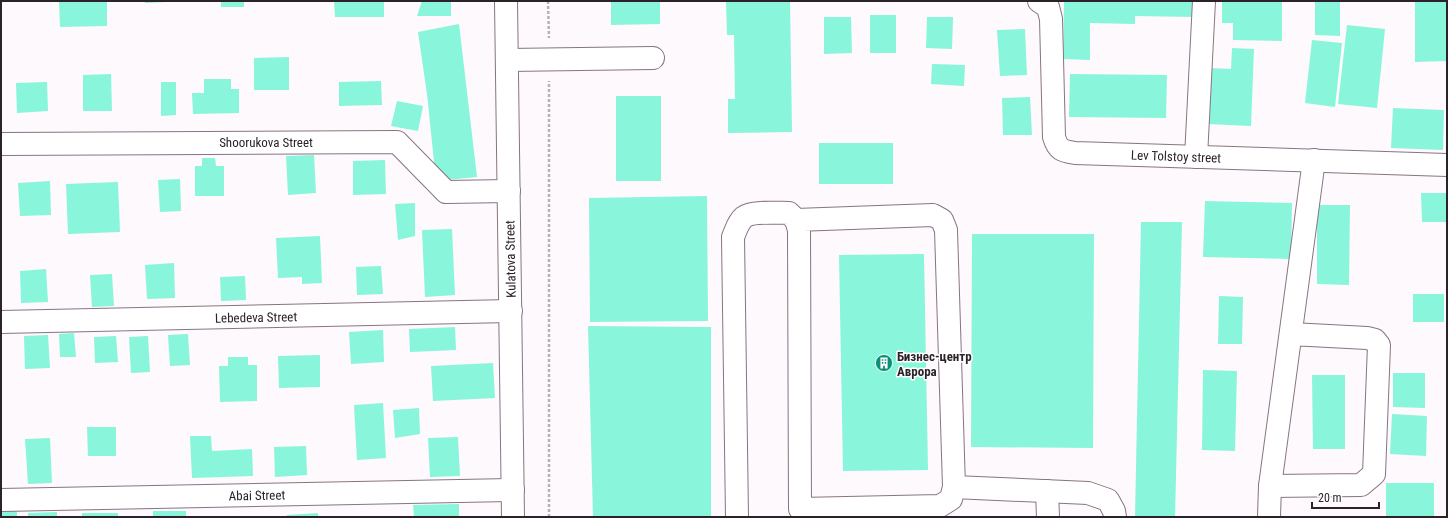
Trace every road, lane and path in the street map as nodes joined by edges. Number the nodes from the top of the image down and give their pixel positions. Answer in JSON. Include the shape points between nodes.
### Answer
{"nodes":[{"id":1,"x":506,"y":1,"type":"edge"},
{"id":2,"x":548,"y":1,"type":"edge"},
{"id":3,"x":1039,"y":1,"type":"edge"},
{"id":4,"x":1204,"y":1,"type":"edge"},
{"id":5,"x":653,"y":58,"type":"dead end"},
{"id":6,"x":507,"y":60,"type":"junction"},
{"id":7,"x":549,"y":60,"type":"junction"},
{"id":8,"x":1,"y":144,"type":"edge"},
{"id":9,"x":1196,"y":157,"type":"junction"},
{"id":10,"x":1314,"y":160,"type":"junction"},
{"id":11,"x":1447,"y":165,"type":"edge"},
{"id":12,"x":509,"y":192,"type":"junction"},
{"id":13,"x":796,"y":220,"type":"junction"},
{"id":14,"x":511,"y":311,"type":"junction"},
{"id":15,"x":1,"y":322,"type":"edge"},
{"id":16,"x":1291,"y":334,"type":"junction"},
{"id":17,"x":1270,"y":486,"type":"junction"},
{"id":18,"x":954,"y":487,"type":"junction"},
{"id":19,"x":512,"y":490,"type":"junction"},
{"id":20,"x":1047,"y":491,"type":"junction"},
{"id":21,"x":1,"y":500,"type":"edge"},
{"id":22,"x":941,"y":511,"type":"edge"},
{"id":23,"x":895,"y":512,"type":"edge"},
{"id":24,"x":800,"y":513,"type":"edge"},
{"id":25,"x":513,"y":517,"type":"edge"},
{"id":26,"x":549,"y":517,"type":"edge"},
{"id":27,"x":737,"y":517,"type":"edge"},
{"id":28,"x":1048,"y":517,"type":"edge"},
{"id":29,"x":1115,"y":517,"type":"edge"},
{"id":30,"x":1269,"y":517,"type":"edge"}],
"edges":[{"from":1,"to":6,"type":"street","name":"Kulatova Street"},
{"from":2,"to":7,"type":"path"},
{"from":3,"to":9,"type":"street","name":"Lev Tolstoy street","via":[[1048,7],[1051,19],[1054,137],[1057,146],[1064,152],[1075,153]]},
{"from":4,"to":9,"type":"street"},
{"from":5,"to":7,"type":"street"},
{"from":6,"to":7,"type":"street"},
{"from":6,"to":12,"type":"street","name":"Kulatova Street"},
{"from":7,"to":26,"type":"path"},
{"from":8,"to":12,"type":"street","name":"Shoorukova Street","via":[[396,142],[446,192]]},
{"from":9,"to":10,"type":"street","name":"Lev Tolstoy street"},
{"from":10,"to":11,"type":"street","name":"Lev Tolstoy street"},
{"from":10,"to":16,"type":"street"},
{"from":12,"to":14,"type":"street","name":"Kulatova Street"},
{"from":13,"to":18,"type":"street","via":[[933,215],[942,220],[946,230]]},
{"from":13,"to":24,"type":"street","via":[[799,230]]},
{"from":13,"to":27,"type":"street","via":[[789,213],[757,213],[744,217],[733,237]]},
{"from":14,"to":15,"type":"street","name":"Lebedeva Street"},
{"from":14,"to":19,"type":"street","name":"Kulatova Street"},
{"from":16,"to":17,"type":"street"},
{"from":16,"to":17,"type":"street","via":[[1367,338],[1375,340],[1379,345],[1374,474],[1361,485]]},
{"from":17,"to":30,"type":"street"},
{"from":18,"to":20,"type":"street"},
{"from":18,"to":22,"type":"street","via":[[951,499]]},
{"from":19,"to":21,"type":"street","name":"Abai Street"},
{"from":19,"to":25,"type":"street","name":"Kulatova Street"},
{"from":20,"to":28,"type":"street"},
{"from":20,"to":29,"type":"street","via":[[1101,496],[1108,500]]},
{"from":22,"to":23,"type":"street"},
{"from":23,"to":24,"type":"street"}]}
